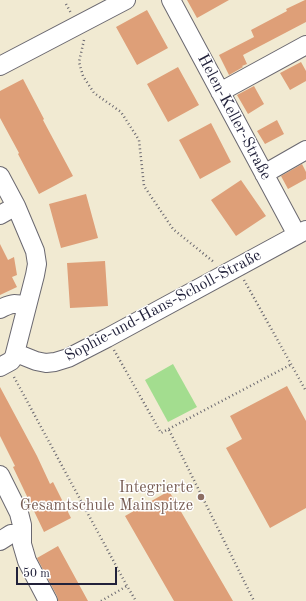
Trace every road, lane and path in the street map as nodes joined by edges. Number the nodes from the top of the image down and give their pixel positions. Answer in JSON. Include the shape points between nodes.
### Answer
{"nodes":[{"id":1,"x":126,"y":0,"type":"edge"},
{"id":2,"x":171,"y":0,"type":"edge"},
{"id":3,"x":84,"y":40,"type":"dead end"},
{"id":4,"x":306,"y":45,"type":"edge"},
{"id":5,"x":0,"y":66,"type":"edge"},
{"id":6,"x":220,"y":92,"type":"junction"},
{"id":7,"x":306,"y":150,"type":"edge"},
{"id":8,"x":264,"y":174,"type":"junction"},
{"id":9,"x":0,"y":176,"type":"edge"},
{"id":10,"x":16,"y":206,"type":"junction"},
{"id":11,"x":0,"y":215,"type":"edge"},
{"id":12,"x":302,"y":232,"type":"edge"},
{"id":13,"x":232,"y":270,"type":"junction"},
{"id":14,"x":27,"y":306,"type":"junction"},
{"id":15,"x":0,"y":309,"type":"edge"},
{"id":16,"x":107,"y":338,"type":"junction"},
{"id":17,"x":8,"y":361,"type":"edge"},
{"id":18,"x":292,"y":364,"type":"junction"},
{"id":19,"x":306,"y":391,"type":"edge"},
{"id":20,"x":169,"y":430,"type":"junction"},
{"id":21,"x":0,"y":475,"type":"edge"},
{"id":22,"x":22,"y":533,"type":"junction"},
{"id":23,"x":0,"y":541,"type":"edge"},
{"id":24,"x":127,"y":586,"type":"junction"},
{"id":25,"x":48,"y":601,"type":"edge"},
{"id":26,"x":101,"y":601,"type":"edge"},
{"id":27,"x":136,"y":601,"type":"edge"},
{"id":28,"x":254,"y":601,"type":"edge"}],
"edges":[{"from":1,"to":5,"type":"street"},
{"from":2,"to":6,"type":"street","name":"Helen-Keller-Straße"},
{"from":3,"to":13,"type":"path","via":[[79,62],[83,76],[94,94],[121,112],[139,140],[144,186],[173,229]]},
{"from":4,"to":6,"type":"street"},
{"from":6,"to":8,"type":"street","name":"Helen-Keller-Straße"},
{"from":7,"to":8,"type":"street"},
{"from":8,"to":12,"type":"street","name":"Helen-Keller-Straße"},
{"from":9,"to":10,"type":"street"},
{"from":10,"to":11,"type":"street"},
{"from":10,"to":14,"type":"street","via":[[35,251],[37,264]]},
{"from":12,"to":13,"type":"street","name":"Sophie-und-Hans-Scholl-Straße"},
{"from":13,"to":16,"type":"street","name":"Sophie-und-Hans-Scholl-Straße"},
{"from":13,"to":18,"type":"path"},
{"from":14,"to":15,"type":"street","via":[[16,303]]},
{"from":14,"to":17,"type":"street"},
{"from":16,"to":17,"type":"street","name":"Sophie-und-Hans-Scholl-Straße","via":[[55,362]]},
{"from":16,"to":20,"type":"path","via":[[162,434]]},
{"from":17,"to":24,"type":"path"},
{"from":18,"to":19,"type":"path"},
{"from":18,"to":20,"type":"path"},
{"from":20,"to":28,"type":"path"},
{"from":21,"to":22,"type":"street","via":[[19,513]]},
{"from":22,"to":23,"type":"street","via":[[11,534]]},
{"from":22,"to":25,"type":"street","via":[[27,561]]},
{"from":24,"to":26,"type":"path"},
{"from":24,"to":27,"type":"path"}]}
